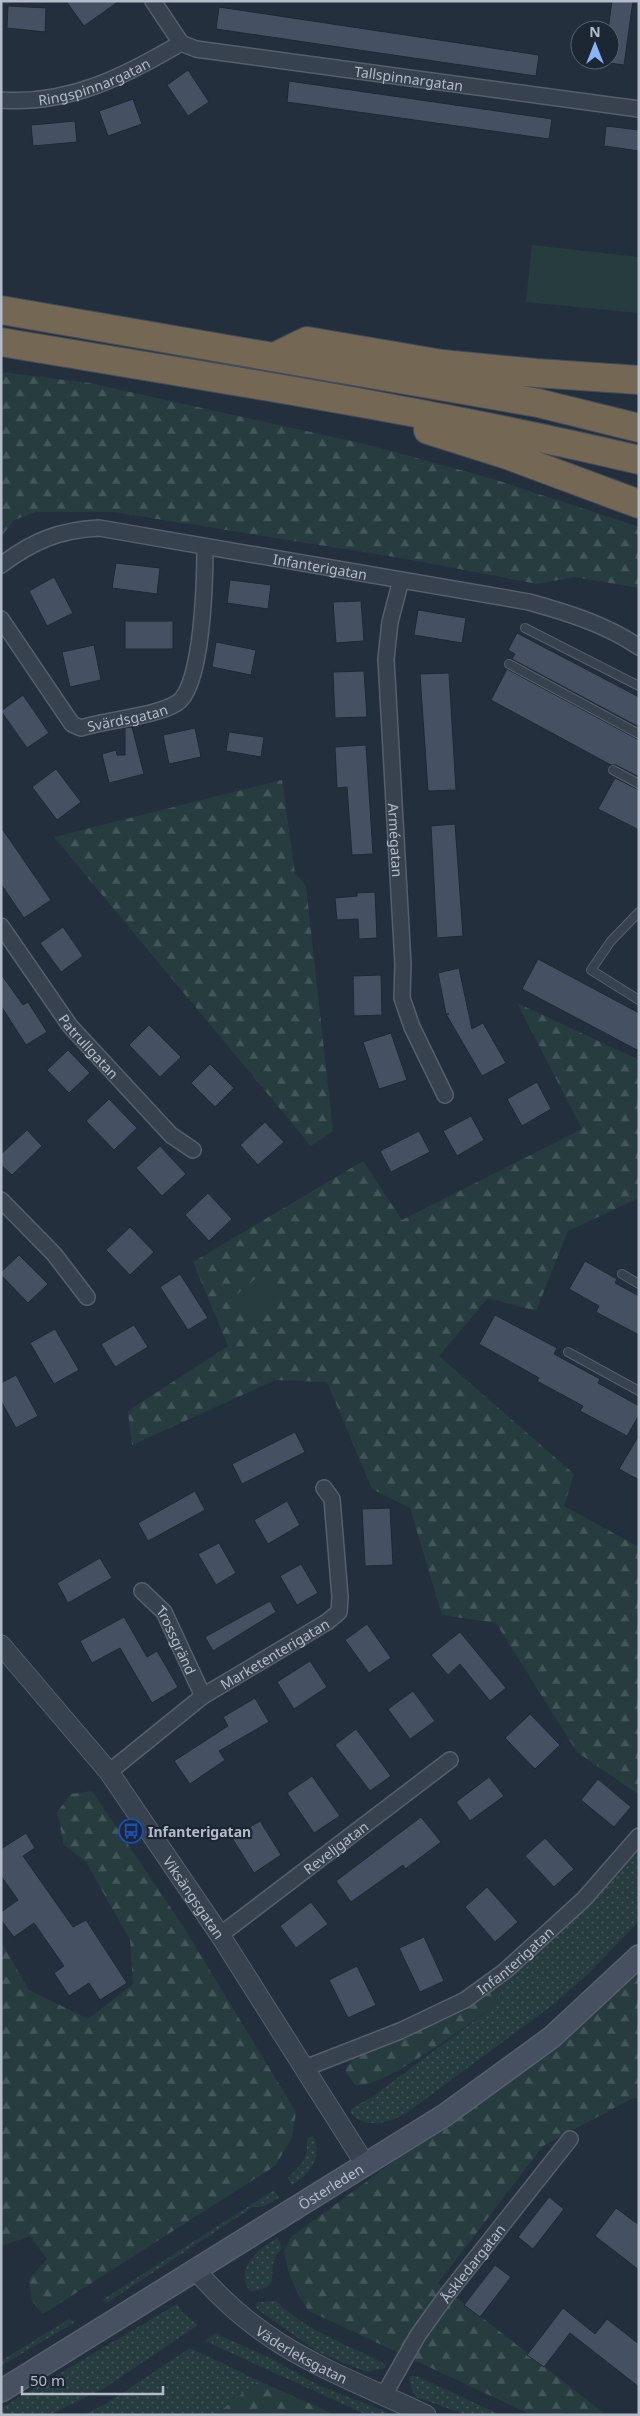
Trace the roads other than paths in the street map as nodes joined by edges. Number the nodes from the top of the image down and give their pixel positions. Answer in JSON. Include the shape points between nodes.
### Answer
{"nodes":[{"id":1,"x":153,"y":1,"type":"edge"},
{"id":2,"x":181,"y":43,"type":"junction"},
{"id":3,"x":1,"y":100,"type":"edge"},
{"id":4,"x":639,"y":109,"type":"edge"},
{"id":5,"x":1,"y":310,"type":"edge"},
{"id":6,"x":1,"y":342,"type":"edge"},
{"id":7,"x":274,"y":357,"type":"junction"},
{"id":8,"x":639,"y":380,"type":"edge"},
{"id":9,"x":355,"y":401,"type":"junction"},
{"id":10,"x":639,"y":428,"type":"edge"},
{"id":11,"x":639,"y":460,"type":"edge"},
{"id":12,"x":639,"y":504,"type":"edge"},
{"id":13,"x":205,"y":547,"type":"junction"},
{"id":14,"x":1,"y":565,"type":"edge"},
{"id":15,"x":401,"y":580,"type":"junction"},
{"id":16,"x":1,"y":618,"type":"edge"},
{"id":17,"x":525,"y":628,"type":"dead end"},
{"id":18,"x":639,"y":648,"type":"edge"},
{"id":19,"x":509,"y":664,"type":"dead end"},
{"id":20,"x":639,"y":686,"type":"edge"},
{"id":21,"x":639,"y":734,"type":"edge"},
{"id":22,"x":613,"y":770,"type":"dead end"},
{"id":23,"x":639,"y":784,"type":"edge"},
{"id":24,"x":639,"y":912,"type":"edge"},
{"id":25,"x":1,"y":926,"type":"edge"},
{"id":26,"x":639,"y":1000,"type":"edge"},
{"id":27,"x":444,"y":1095,"type":"dead end"},
{"id":28,"x":193,"y":1150,"type":"dead end"},
{"id":29,"x":1,"y":1200,"type":"edge"},
{"id":30,"x":622,"y":1274,"type":"dead end"},
{"id":31,"x":639,"y":1284,"type":"edge"},
{"id":32,"x":87,"y":1297,"type":"dead end"},
{"id":33,"x":568,"y":1352,"type":"dead end"},
{"id":34,"x":639,"y":1391,"type":"edge"},
{"id":35,"x":324,"y":1488,"type":"dead end"},
{"id":36,"x":142,"y":1591,"type":"dead end"},
{"id":37,"x":1,"y":1645,"type":"edge"},
{"id":38,"x":203,"y":1696,"type":"junction"},
{"id":39,"x":450,"y":1760,"type":"dead end"},
{"id":40,"x":109,"y":1772,"type":"junction"},
{"id":41,"x":639,"y":1836,"type":"edge"},
{"id":42,"x":220,"y":1935,"type":"junction"},
{"id":43,"x":639,"y":1956,"type":"edge"},
{"id":44,"x":305,"y":2068,"type":"junction"},
{"id":45,"x":570,"y":2139,"type":"dead end"},
{"id":46,"x":365,"y":2164,"type":"junction"},
{"id":47,"x":195,"y":2269,"type":"junction"},
{"id":48,"x":1,"y":2390,"type":"edge"},
{"id":49,"x":384,"y":2395,"type":"junction"},
{"id":50,"x":426,"y":2415,"type":"edge"}],
"edges":[{"from":1,"to":2,"type":"street"},
{"from":2,"to":3,"type":"street","name":"Ringspinnargatan","via":[[134,71],[69,96],[32,102]]},
{"from":2,"to":4,"type":"street","name":"Tallspinnargatan","via":[[196,49]]},
{"from":5,"to":7,"type":"highway"},
{"from":6,"to":9,"type":"highway"},
{"from":7,"to":8,"type":"highway","via":[[306,342],[442,364]]},
{"from":7,"to":10,"type":"highway","via":[[538,403]]},
{"from":9,"to":11,"type":"highway","via":[[519,432]]},
{"from":9,"to":12,"type":"highway","via":[[381,417],[507,454]]},
{"from":13,"to":14,"type":"street","name":"Infanterigatan","via":[[99,528],[80,529],[25,547]]},
{"from":13,"to":15,"type":"street","name":"Infanterigatan"},
{"from":13,"to":16,"type":"street","name":"Svärdsgatan","via":[[201,631],[186,692],[179,702],[158,710],[81,728],[72,724]]},
{"from":15,"to":18,"type":"street","name":"Infanterigatan","via":[[538,604],[604,627]]},
{"from":15,"to":27,"type":"street","name":"Armégatan","via":[[390,622],[386,659],[403,964],[402,998]]},
{"from":17,"to":20,"type":"lane"},
{"from":19,"to":21,"type":"lane"},
{"from":22,"to":23,"type":"lane"},
{"from":24,"to":26,"type":"lane","via":[[611,941],[591,970]]},
{"from":25,"to":28,"type":"street","name":"Patrullgatan","via":[[70,1026],[170,1135]]},
{"from":29,"to":32,"type":"street","via":[[54,1254]]},
{"from":30,"to":31,"type":"lane"},
{"from":33,"to":34,"type":"lane"},
{"from":35,"to":38,"type":"street","name":"Marketenterigatan","via":[[332,1499],[339,1612]]},
{"from":36,"to":38,"type":"street","name":"Trossgränd","via":[[164,1612]]},
{"from":37,"to":40,"type":"street","name":"Viksängsgatan"},
{"from":38,"to":40,"type":"street","name":"Marketenterigatan"},
{"from":39,"to":42,"type":"street","name":"Reveljgatan"},
{"from":40,"to":42,"type":"street","name":"Viksängsgatan"},
{"from":41,"to":44,"type":"street","name":"Infanterigatan","via":[[584,1899],[505,1972],[466,2000],[400,2031]]},
{"from":42,"to":44,"type":"street","name":"Viksängsgatan"},
{"from":43,"to":46,"type":"main road","name":"Österleden","via":[[552,2037],[445,2115]]},
{"from":44,"to":46,"type":"street","name":"Viksängsgatan"},
{"from":45,"to":49,"type":"street","name":"Åskledargatan","via":[[446,2296],[418,2335]]},
{"from":46,"to":47,"type":"main road","name":"Österleden"},
{"from":47,"to":48,"type":"main road","name":"Österleden"},
{"from":47,"to":49,"type":"street","name":"Väderleksgatan","via":[[235,2312],[267,2336],[303,2359]]},
{"from":49,"to":50,"type":"street","name":"Väderleksgatan"}]}
